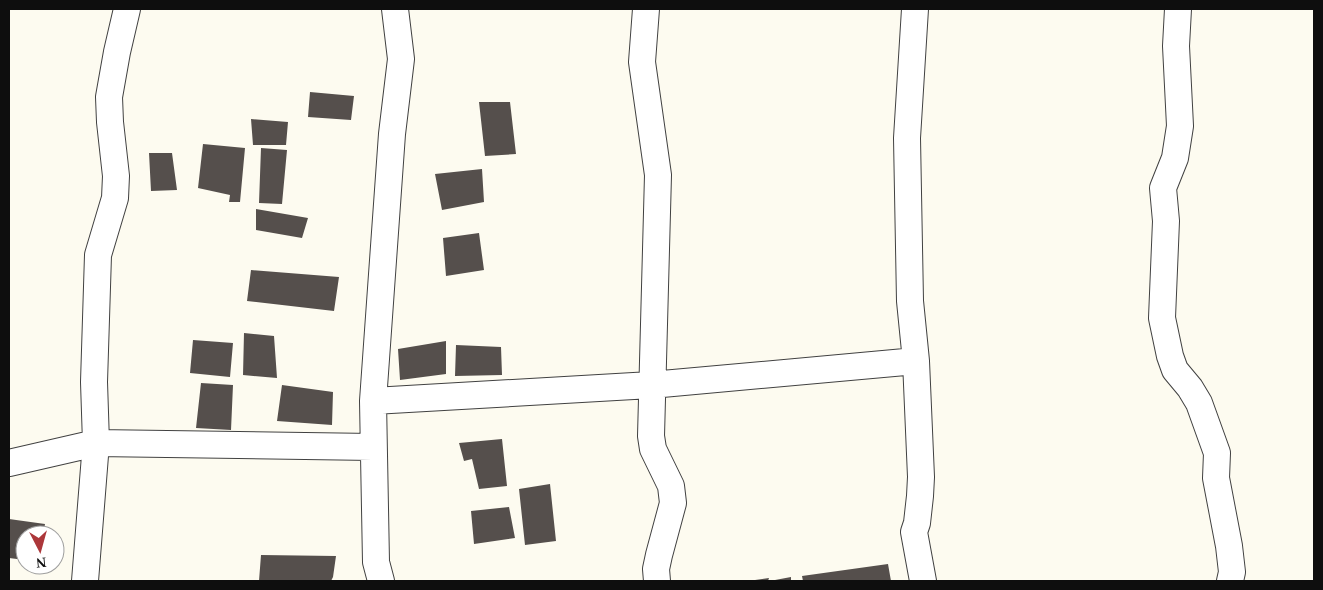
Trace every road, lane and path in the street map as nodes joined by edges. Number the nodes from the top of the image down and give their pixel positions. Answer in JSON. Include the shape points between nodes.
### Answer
{"nodes":[{"id":1,"x":127,"y":9,"type":"edge"},
{"id":2,"x":395,"y":9,"type":"edge"},
{"id":3,"x":646,"y":9,"type":"edge"},
{"id":4,"x":915,"y":9,"type":"edge"},
{"id":5,"x":1178,"y":9,"type":"edge"},
{"id":6,"x":916,"y":361,"type":"junction"},
{"id":7,"x":651,"y":386,"type":"junction"},
{"id":8,"x":373,"y":401,"type":"junction"},
{"id":9,"x":96,"y":444,"type":"junction"},
{"id":10,"x":373,"y":447,"type":"junction"},
{"id":11,"x":9,"y":463,"type":"edge"},
{"id":12,"x":376,"y":575,"type":"edge"},
{"id":13,"x":86,"y":581,"type":"edge"},
{"id":14,"x":657,"y":581,"type":"edge"},
{"id":15,"x":923,"y":581,"type":"edge"},
{"id":16,"x":1230,"y":581,"type":"edge"}],
"edges":[{"from":1,"to":9,"type":"street","via":[[109,97],[116,176],[115,198],[98,254],[94,382]]},
{"from":2,"to":8,"type":"street","via":[[401,59],[392,134]]},
{"from":3,"to":7,"type":"street","via":[[642,62],[658,175]]},
{"from":4,"to":6,"type":"street","via":[[907,138],[910,301]]},
{"from":5,"to":16,"type":"street","via":[[1176,46],[1180,126],[1175,158],[1163,188],[1166,221],[1162,318],[1175,370],[1199,403],[1217,453],[1216,478],[1229,546]]},
{"from":6,"to":7,"type":"street"},
{"from":6,"to":15,"type":"street","via":[[921,477],[914,532]]},
{"from":7,"to":8,"type":"street"},
{"from":7,"to":14,"type":"street","via":[[651,436],[673,503],[658,555]]},
{"from":8,"to":10,"type":"street"},
{"from":9,"to":10,"type":"street"},
{"from":9,"to":11,"type":"street"},
{"from":9,"to":13,"type":"street"},
{"from":10,"to":12,"type":"street"}]}
